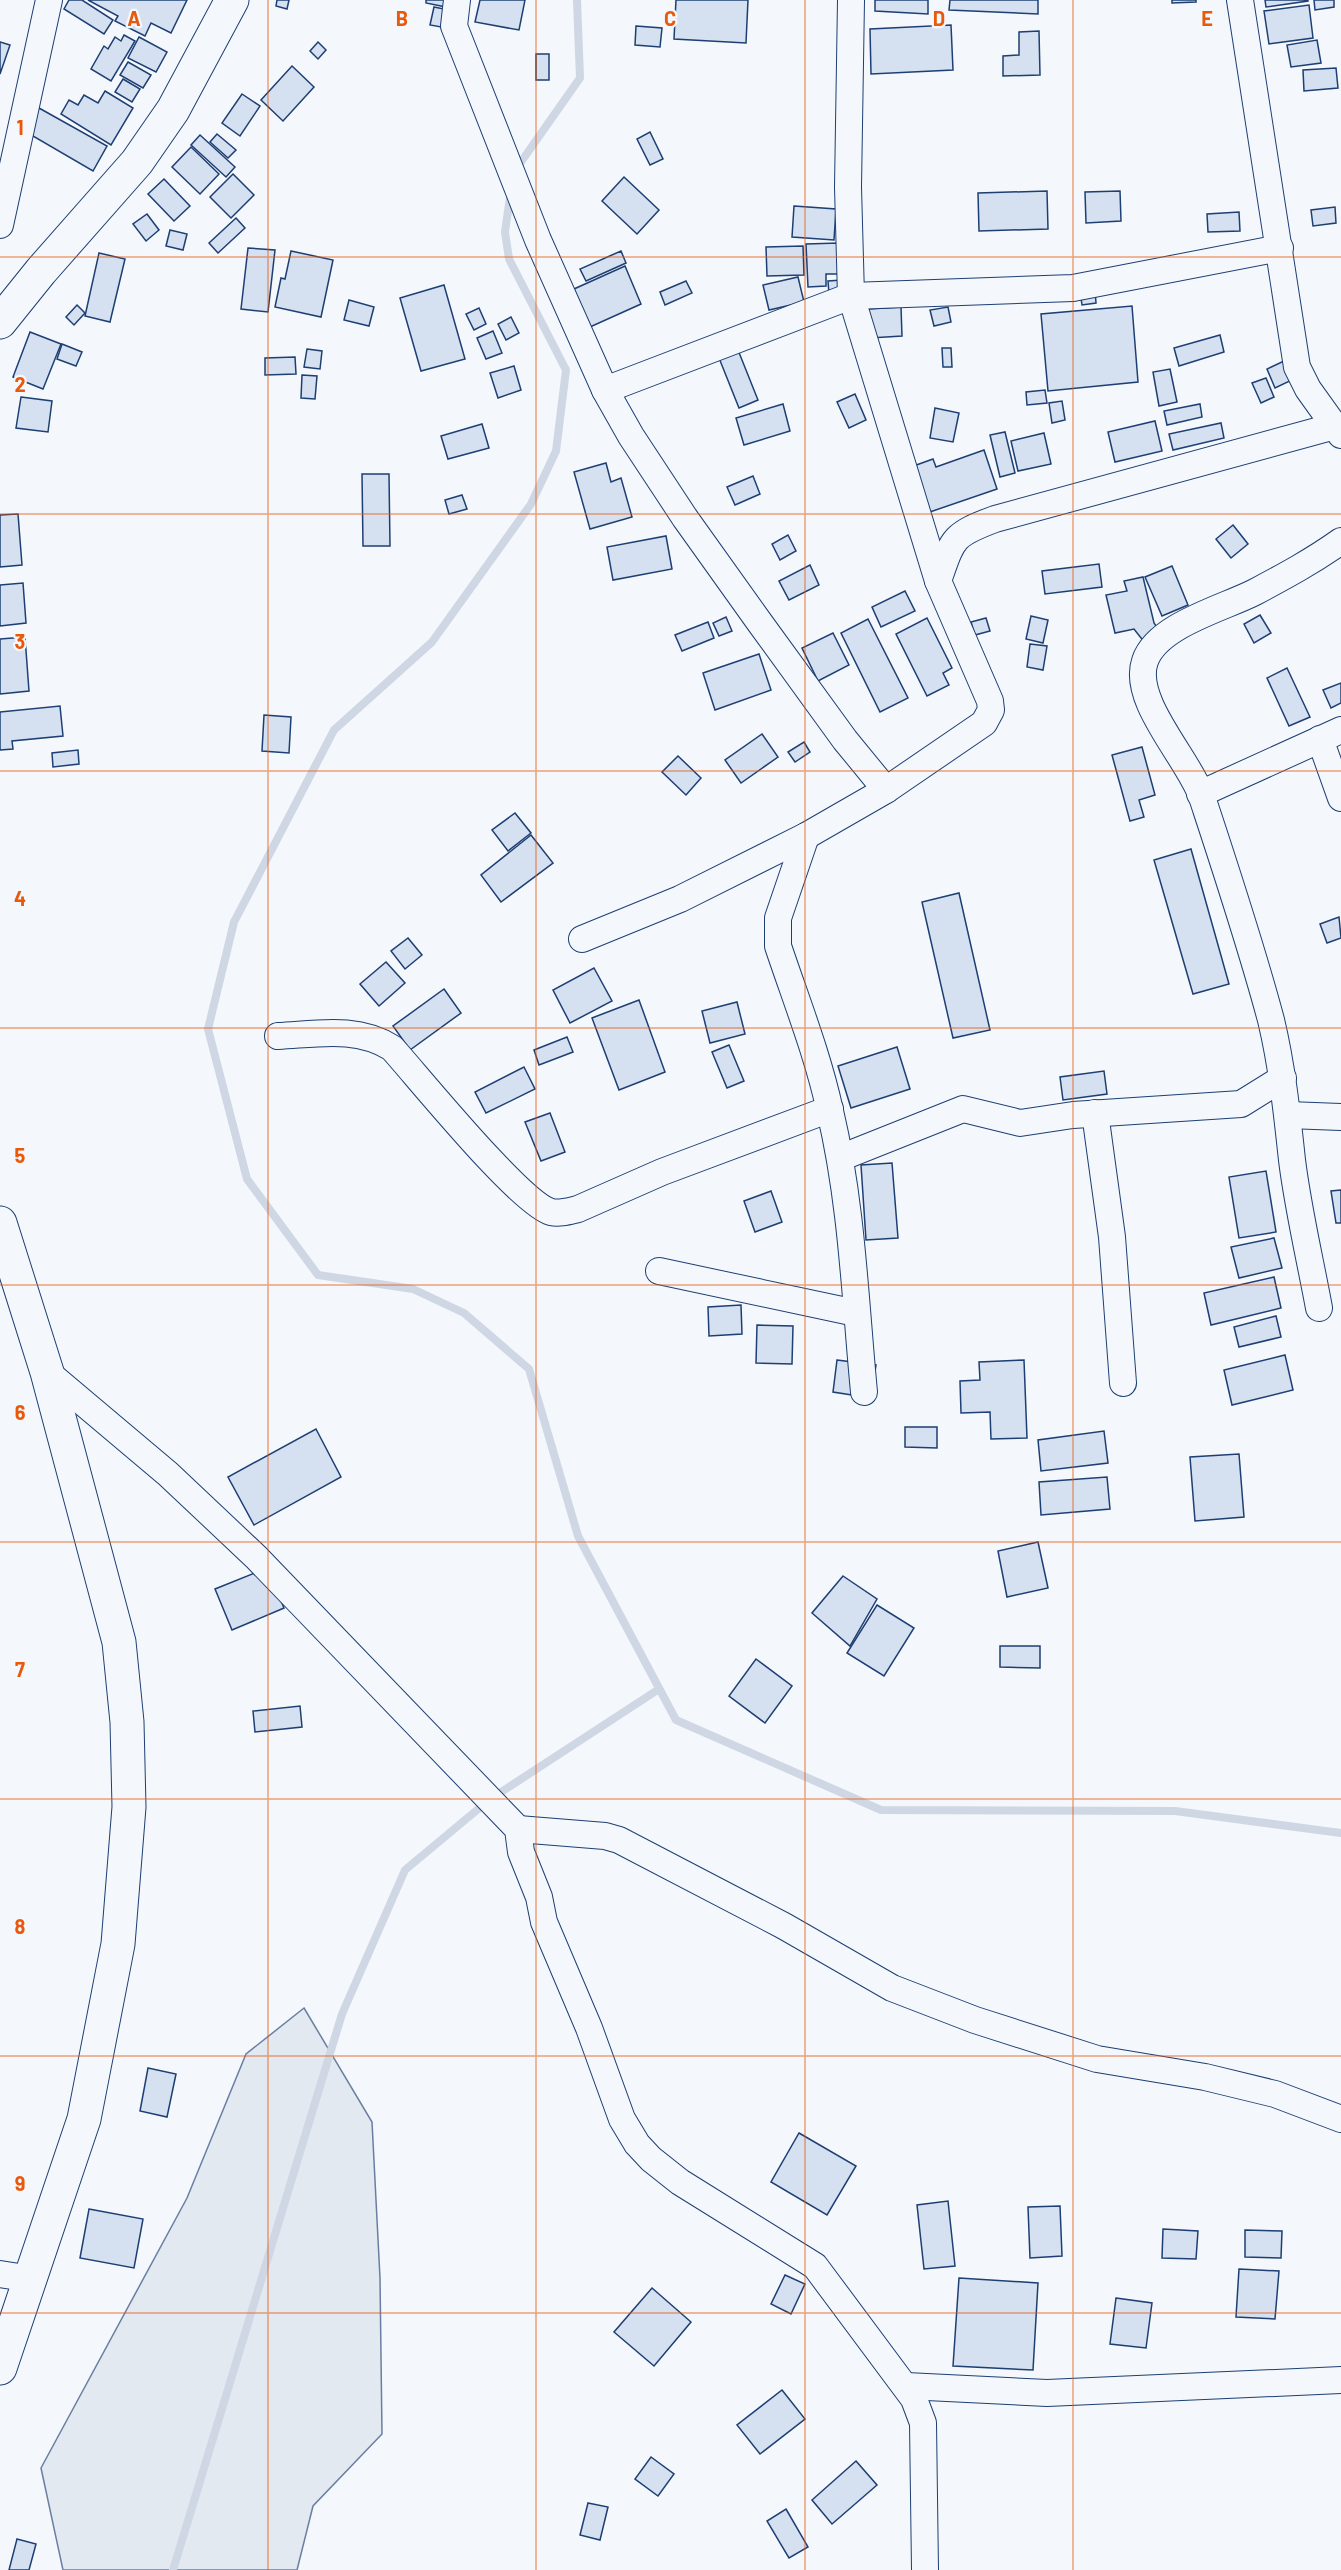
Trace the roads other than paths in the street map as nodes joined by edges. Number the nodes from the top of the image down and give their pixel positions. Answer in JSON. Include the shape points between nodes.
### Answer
{"nodes":[{"id":1,"x":49,"y":0,"type":"edge"},
{"id":2,"x":232,"y":0,"type":"edge"},
{"id":3,"x":457,"y":0,"type":"edge"},
{"id":4,"x":851,"y":0,"type":"edge"},
{"id":5,"x":1240,"y":0,"type":"edge"},
{"id":6,"x":0,"y":225,"type":"edge"},
{"id":7,"x":1280,"y":248,"type":"junction"},
{"id":8,"x":851,"y":296,"type":"junction"},
{"id":9,"x":0,"y":322,"type":"edge"},
{"id":10,"x":605,"y":390,"type":"junction"},
{"id":11,"x":1338,"y":431,"type":"edge"},
{"id":12,"x":1341,"y":541,"type":"edge"},
{"id":13,"x":938,"y":581,"type":"junction"},
{"id":14,"x":1331,"y":734,"type":"edge"},
{"id":15,"x":886,"y":790,"type":"junction"},
{"id":16,"x":1200,"y":794,"type":"junction"},
{"id":17,"x":1341,"y":798,"type":"edge"},
{"id":18,"x":806,"y":836,"type":"junction"},
{"id":19,"x":582,"y":939,"type":"dead end"},
{"id":20,"x":278,"y":1036,"type":"dead end"},
{"id":21,"x":1282,"y":1078,"type":"junction"},
{"id":22,"x":830,"y":1109,"type":"junction"},
{"id":23,"x":1095,"y":1113,"type":"junction"},
{"id":24,"x":1288,"y":1115,"type":"junction"},
{"id":25,"x":1341,"y":1117,"type":"edge"},
{"id":26,"x":840,"y":1158,"type":"junction"},
{"id":27,"x":0,"y":1223,"type":"edge"},
{"id":28,"x":659,"y":1270,"type":"dead end"},
{"id":29,"x":1319,"y":1308,"type":"dead end"},
{"id":30,"x":856,"y":1313,"type":"junction"},
{"id":31,"x":47,"y":1372,"type":"junction"},
{"id":32,"x":1123,"y":1383,"type":"dead end"},
{"id":33,"x":864,"y":1392,"type":"dead end"},
{"id":34,"x":518,"y":1829,"type":"junction"},
{"id":35,"x":1341,"y":2119,"type":"edge"},
{"id":36,"x":0,"y":2274,"type":"edge"},
{"id":37,"x":32,"y":2279,"type":"junction"},
{"id":38,"x":0,"y":2368,"type":"edge"},
{"id":39,"x":1341,"y":2380,"type":"edge"},
{"id":40,"x":906,"y":2386,"type":"junction"},
{"id":41,"x":925,"y":2570,"type":"edge"}],
"edges":[{"from":1,"to":6,"type":"street"},
{"from":2,"to":9,"type":"highway","via":[[173,110],[137,162]]},
{"from":3,"to":10,"type":"street","via":[[454,26],[538,240]]},
{"from":4,"to":8,"type":"street"},
{"from":5,"to":7,"type":"street"},
{"from":7,"to":8,"type":"street","via":[[1073,288]]},
{"from":7,"to":11,"type":"street","via":[[1297,367]]},
{"from":8,"to":10,"type":"street"},
{"from":8,"to":13,"type":"street"},
{"from":10,"to":15,"type":"street","via":[[685,518],[845,741]]},
{"from":11,"to":13,"type":"street","via":[[964,530],[949,550]]},
{"from":12,"to":16,"type":"street","via":[[1251,594],[1183,624],[1150,650],[1143,673],[1149,700]]},
{"from":13,"to":15,"type":"street","via":[[991,710],[984,723]]},
{"from":14,"to":16,"type":"street"},
{"from":14,"to":17,"type":"street"},
{"from":15,"to":18,"type":"street"},
{"from":16,"to":21,"type":"street","via":[[1271,1020]]},
{"from":18,"to":19,"type":"street","via":[[680,899]]},
{"from":18,"to":22,"type":"street","via":[[778,918],[778,946]]},
{"from":20,"to":22,"type":"street","via":[[345,1033],[374,1037],[392,1048],[520,1191],[550,1212],[578,1209],[662,1172]]},
{"from":21,"to":23,"type":"street","via":[[1241,1104]]},
{"from":21,"to":24,"type":"street"},
{"from":22,"to":26,"type":"street"},
{"from":23,"to":26,"type":"street","via":[[1020,1123],[963,1109]]},
{"from":23,"to":32,"type":"street","via":[[1112,1238]]},
{"from":24,"to":25,"type":"street"},
{"from":24,"to":29,"type":"street","via":[[1292,1162]]},
{"from":26,"to":30,"type":"street","via":[[855,1260]]},
{"from":27,"to":31,"type":"highway"},
{"from":28,"to":30,"type":"street"},
{"from":30,"to":33,"type":"street"},
{"from":31,"to":34,"type":"street","via":[[168,1474],[256,1557]]},
{"from":31,"to":37,"type":"highway","via":[[119,1642],[128,1722],[129,1807],[118,1944],[103,2036],[84,2119]]},
{"from":34,"to":35,"type":"street","via":[[619,1840],[784,1926],[864,1974],[975,2020],[1097,2059],[1205,2077],[1275,2094]]},
{"from":34,"to":40,"type":"street","via":[[520,1852],[539,1898],[544,1922],[622,2118],[637,2144],[680,2182],[815,2266]]},
{"from":36,"to":37,"type":"street"},
{"from":37,"to":38,"type":"highway"},
{"from":39,"to":40,"type":"street","via":[[1047,2394]]},
{"from":40,"to":41,"type":"street","via":[[924,2423]]}]}
